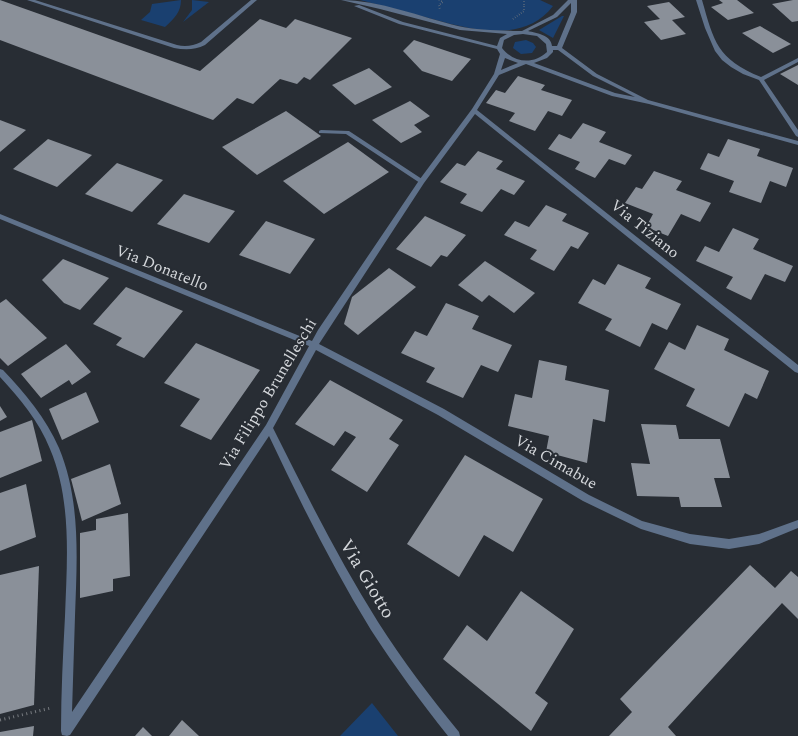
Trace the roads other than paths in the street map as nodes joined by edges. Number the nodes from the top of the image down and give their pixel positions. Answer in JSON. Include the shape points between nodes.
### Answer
{"nodes":[{"id":1,"x":30,"y":0,"type":"edge"},
{"id":2,"x":254,"y":0,"type":"edge"},
{"id":3,"x":344,"y":0,"type":"edge"},
{"id":4,"x":571,"y":0,"type":"edge"},
{"id":5,"x":574,"y":0,"type":"edge"},
{"id":6,"x":699,"y":0,"type":"edge"},
{"id":7,"x":523,"y":32,"type":"junction"},
{"id":8,"x":513,"y":33,"type":"junction"},
{"id":9,"x":499,"y":48,"type":"junction"},
{"id":10,"x":551,"y":48,"type":"junction"},
{"id":11,"x":559,"y":48,"type":"junction"},
{"id":12,"x":503,"y":54,"type":"junction"},
{"id":13,"x":798,"y":60,"type":"edge"},
{"id":14,"x":526,"y":62,"type":"junction"},
{"id":15,"x":497,"y":74,"type":"junction"},
{"id":16,"x":761,"y":80,"type":"junction"},
{"id":17,"x":649,"y":102,"type":"junction"},
{"id":18,"x":474,"y":110,"type":"junction"},
{"id":19,"x":321,"y":132,"type":"dead end"},
{"id":20,"x":798,"y":135,"type":"edge"},
{"id":21,"x":798,"y":143,"type":"edge"},
{"id":22,"x":422,"y":181,"type":"junction"},
{"id":23,"x":0,"y":216,"type":"edge"},
{"id":24,"x":314,"y":345,"type":"junction"},
{"id":25,"x":798,"y":370,"type":"edge"},
{"id":26,"x":0,"y":372,"type":"edge"},
{"id":27,"x":269,"y":428,"type":"junction"},
{"id":28,"x":798,"y":524,"type":"edge"},
{"id":29,"x":66,"y":733,"type":"edge"},
{"id":30,"x":455,"y":736,"type":"edge"}],
"edges":[{"from":1,"to":2,"type":"street","via":[[176,47],[187,48],[206,41]]},
{"from":3,"to":8,"type":"street","via":[[460,28]]},
{"from":3,"to":9,"type":"street","via":[[393,21]]},
{"from":4,"to":7,"type":"street","via":[[555,16]]},
{"from":5,"to":11,"type":"street","via":[[574,12]]},
{"from":6,"to":16,"type":"street","via":[[710,37],[719,54],[736,69]]},
{"from":7,"to":8,"type":"street"},
{"from":7,"to":10,"type":"street","via":[[539,35]]},
{"from":8,"to":9,"type":"street","via":[[502,39]]},
{"from":9,"to":12,"type":"street"},
{"from":10,"to":11,"type":"street"},
{"from":10,"to":14,"type":"street","via":[[541,60]]},
{"from":11,"to":17,"type":"street","via":[[595,75]]},
{"from":12,"to":14,"type":"street"},
{"from":12,"to":15,"type":"street","name":"Via Filippo Brunelleschi"},
{"from":13,"to":16,"type":"street"},
{"from":14,"to":15,"type":"street"},
{"from":14,"to":17,"type":"street","via":[[614,95]]},
{"from":15,"to":18,"type":"street","name":"Via Filippo Brunelleschi"},
{"from":16,"to":20,"type":"street"},
{"from":17,"to":21,"type":"street"},
{"from":18,"to":22,"type":"street","name":"Via Filippo Brunelleschi"},
{"from":18,"to":25,"type":"street","name":"Via Tiziano"},
{"from":19,"to":22,"type":"street","via":[[347,132]]},
{"from":22,"to":24,"type":"street","name":"Via Filippo Brunelleschi"},
{"from":23,"to":24,"type":"street","name":"Via Donatello"},
{"from":24,"to":27,"type":"street","name":"Via Filippo Brunelleschi"},
{"from":24,"to":28,"type":"street","name":"Via Cimabue","via":[[441,412],[586,498],[641,525],[690,539],[729,544],[759,539]]},
{"from":26,"to":29,"type":"street","via":[[34,410],[44,427],[59,461],[65,483],[71,520],[72,561]]},
{"from":27,"to":29,"type":"street","name":"Via Filippo Brunelleschi"},
{"from":27,"to":30,"type":"street","name":"Via Giotto","via":[[320,533],[361,604],[397,660]]}]}
